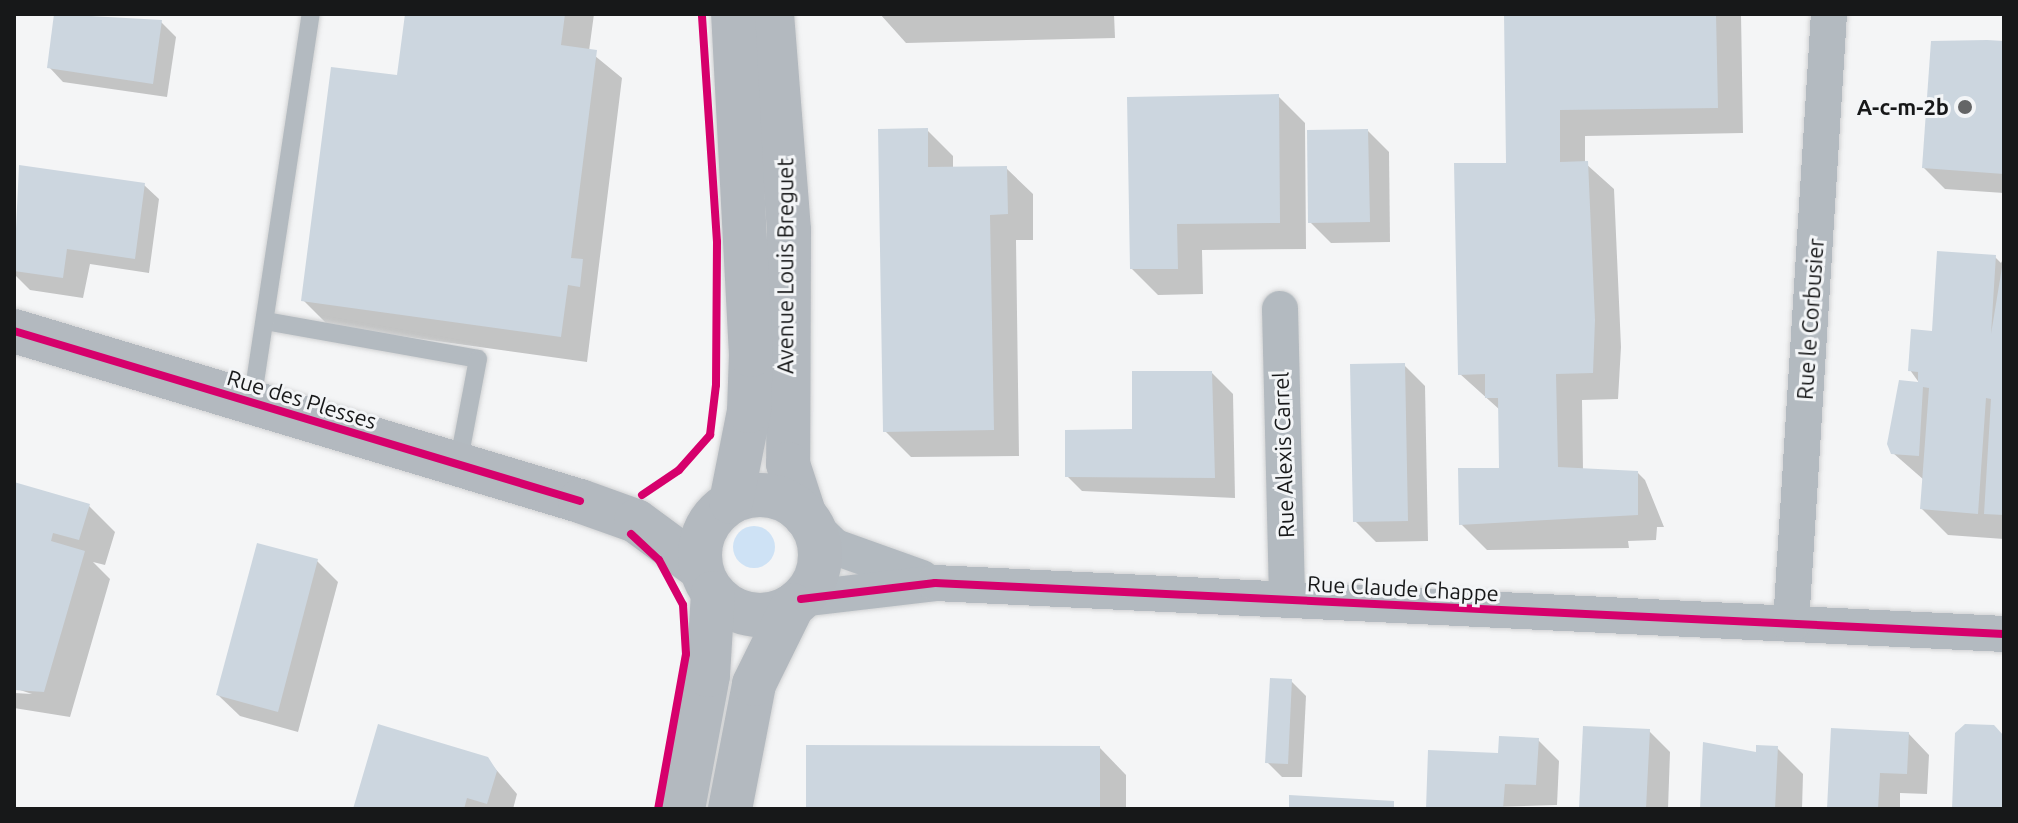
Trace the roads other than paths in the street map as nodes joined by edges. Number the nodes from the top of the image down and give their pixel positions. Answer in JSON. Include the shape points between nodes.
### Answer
{"nodes":[{"id":1,"x":311,"y":14,"type":"edge"},
{"id":2,"x":733,"y":14,"type":"edge"},
{"id":3,"x":772,"y":14,"type":"edge"},
{"id":4,"x":1829,"y":14,"type":"edge"},
{"id":5,"x":1280,"y":309,"type":"dead end"},
{"id":6,"x":265,"y":321,"type":"junction"},
{"id":7,"x":14,"y":331,"type":"edge"},
{"id":8,"x":252,"y":402,"type":"junction"},
{"id":9,"x":458,"y":465,"type":"junction"},
{"id":10,"x":580,"y":501,"type":"junction"},
{"id":11,"x":728,"y":504,"type":"junction"},
{"id":12,"x":808,"y":520,"type":"junction"},
{"id":13,"x":707,"y":581,"type":"junction"},
{"id":14,"x":935,"y":583,"type":"junction"},
{"id":15,"x":1287,"y":600,"type":"junction"},
{"id":16,"x":797,"y":602,"type":"junction"},
{"id":17,"x":1791,"y":624,"type":"junction"},
{"id":18,"x":2004,"y":634,"type":"edge"},
{"id":19,"x":683,"y":809,"type":"edge"},
{"id":20,"x":730,"y":809,"type":"edge"}],
"edges":[{"from":1,"to":6,"type":"lane"},
{"from":2,"to":11,"type":"street","name":"Avenue Louis Breguet","via":[[751,355],[749,411]]},
{"from":3,"to":12,"type":"street","name":"Avenue Louis Breguet","via":[[789,230],[788,464]]},
{"from":4,"to":17,"type":"street","name":"Rue le Corbusier"},
{"from":5,"to":15,"type":"street","name":"Rue Alexis Carrel"},
{"from":6,"to":8,"type":"lane"},
{"from":6,"to":9,"type":"lane","via":[[478,359]]},
{"from":7,"to":8,"type":"street","name":"Rue des Plesses"},
{"from":8,"to":9,"type":"street","name":"Rue des Plesses"},
{"from":9,"to":10,"type":"street","name":"Rue des Plesses"},
{"from":10,"to":11,"type":"street","name":"Rue des Plesses","via":[[669,512]]},
{"from":10,"to":13,"type":"street","name":"Rue des Plesses","via":[[636,521]]},
{"from":11,"to":12,"type":"street","via":[[770,496]]},
{"from":11,"to":13,"type":"street","via":[[704,534]]},
{"from":12,"to":14,"type":"street","name":"Rue Claude Chappe","via":[[835,547]]},
{"from":12,"to":16,"type":"street","via":[[820,555]]},
{"from":13,"to":16,"type":"street","via":[[760,615]]},
{"from":13,"to":19,"type":"street","via":[[714,630]]},
{"from":14,"to":15,"type":"street","name":"Rue Claude Chappe"},
{"from":14,"to":16,"type":"street","name":"Rue Claude Chappe"},
{"from":15,"to":17,"type":"street","name":"Rue Claude Chappe"},
{"from":16,"to":20,"type":"street","via":[[754,684]]},
{"from":17,"to":18,"type":"street","name":"Rue Claude Chappe"}]}
